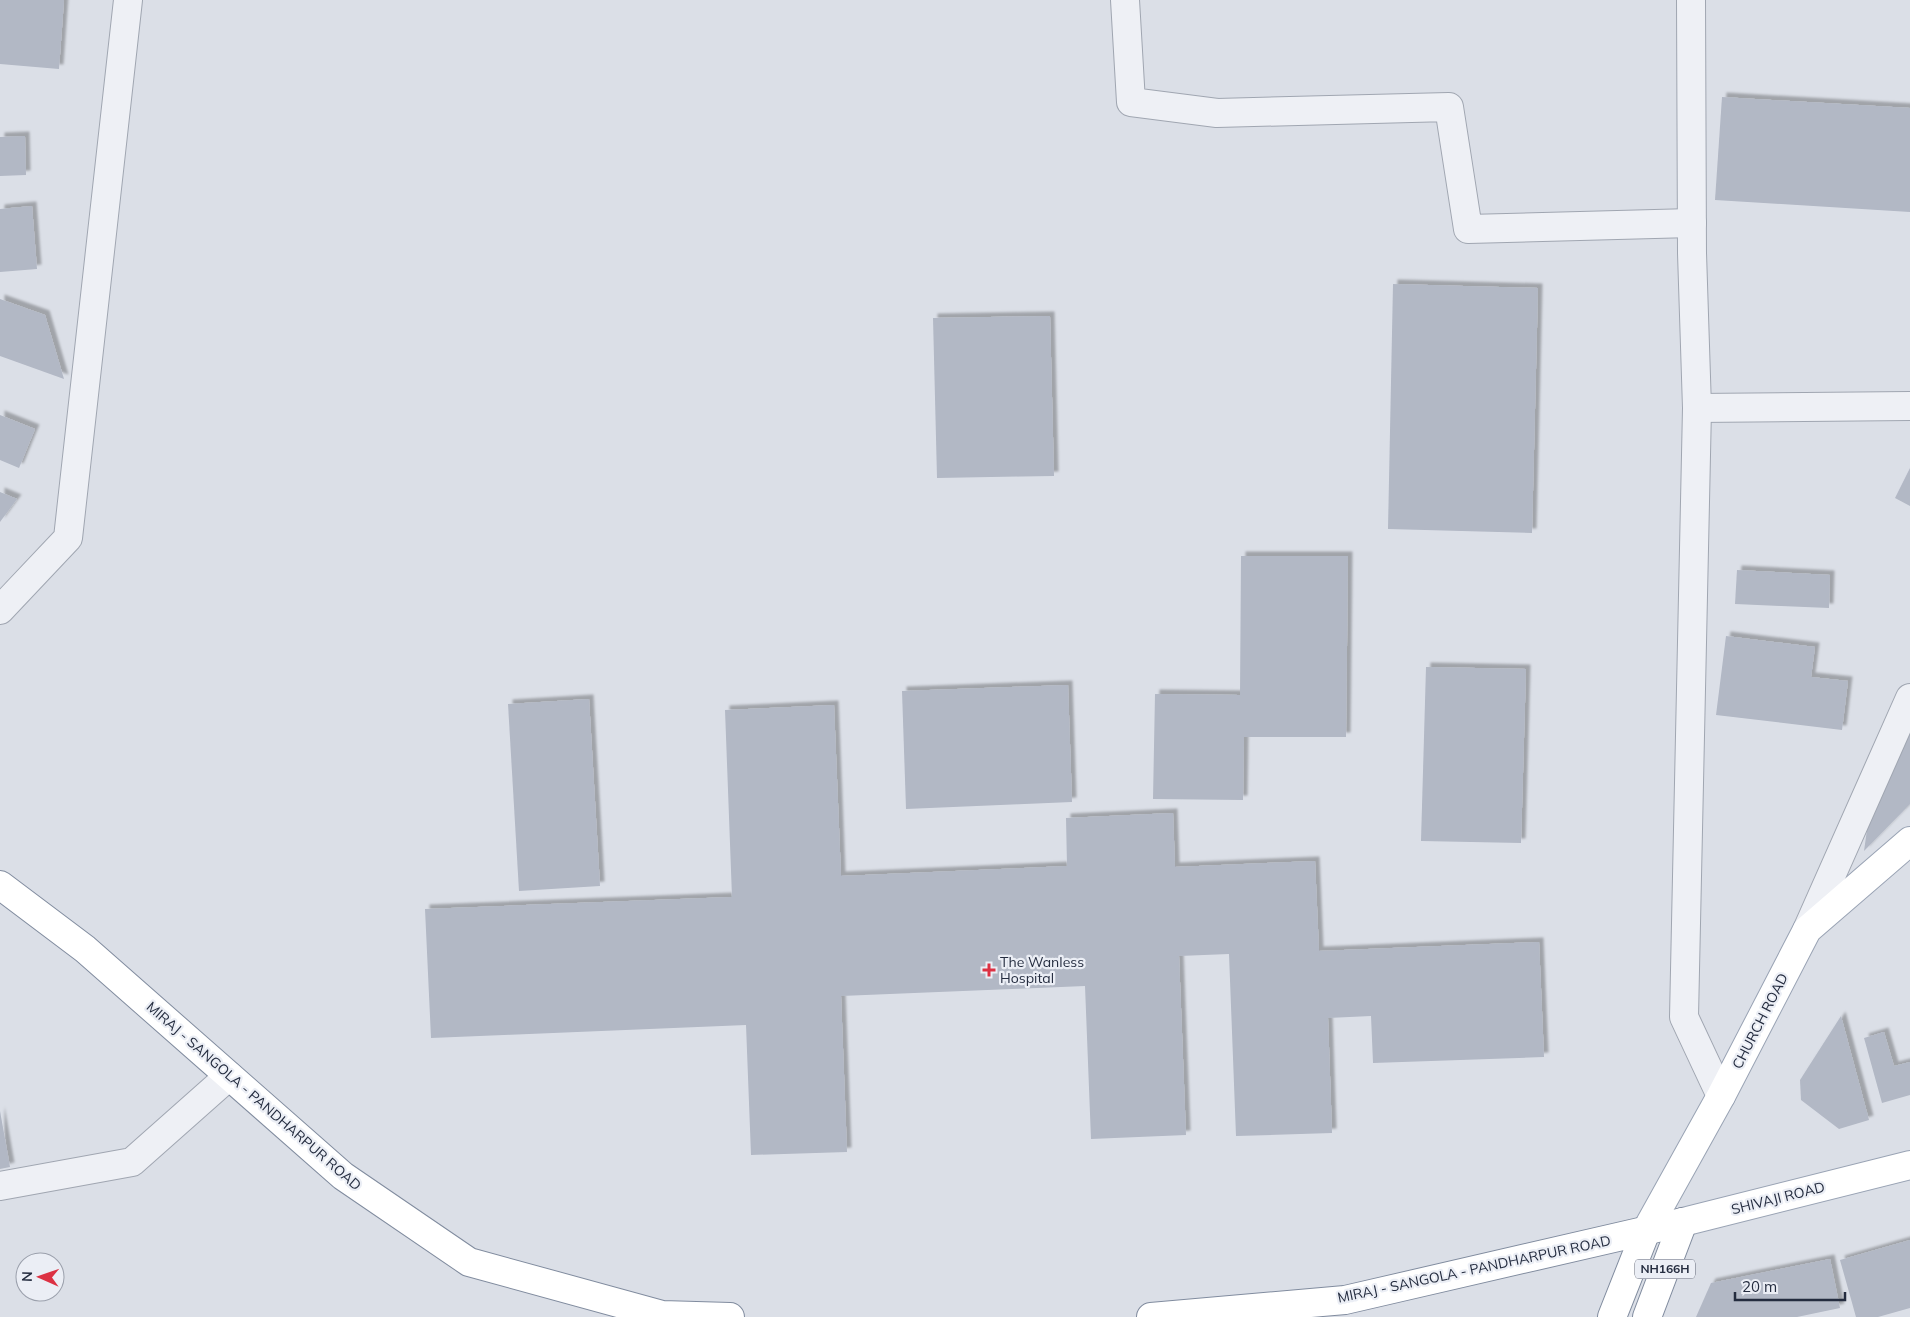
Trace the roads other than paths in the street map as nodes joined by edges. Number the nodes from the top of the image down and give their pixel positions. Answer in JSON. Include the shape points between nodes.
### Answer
{"nodes":[{"id":1,"x":128,"y":0,"type":"edge"},
{"id":2,"x":1125,"y":0,"type":"edge"},
{"id":3,"x":1691,"y":0,"type":"edge"},
{"id":4,"x":1692,"y":223,"type":"junction"},
{"id":5,"x":1910,"y":406,"type":"edge"},
{"id":6,"x":1696,"y":408,"type":"junction"},
{"id":7,"x":0,"y":610,"type":"edge"},
{"id":8,"x":1910,"y":698,"type":"edge"},
{"id":9,"x":1910,"y":841,"type":"edge"},
{"id":10,"x":0,"y":884,"type":"edge"},
{"id":11,"x":1806,"y":930,"type":"junction"},
{"id":12,"x":229,"y":1076,"type":"junction"},
{"id":13,"x":1721,"y":1096,"type":"junction"},
{"id":14,"x":1910,"y":1165,"type":"edge"},
{"id":15,"x":0,"y":1186,"type":"edge"},
{"id":16,"x":1683,"y":1222,"type":"junction"},
{"id":17,"x":1646,"y":1231,"type":"junction"},
{"id":18,"x":730,"y":1317,"type":"edge"},
{"id":19,"x":1151,"y":1317,"type":"edge"},
{"id":20,"x":1612,"y":1317,"type":"edge"},
{"id":21,"x":1647,"y":1317,"type":"edge"}],
"edges":[{"from":1,"to":7,"type":"street","via":[[68,538]]},
{"from":2,"to":4,"type":"street","via":[[1131,102],[1217,113],[1449,107],[1468,229]]},
{"from":3,"to":4,"type":"street"},
{"from":4,"to":6,"type":"street"},
{"from":5,"to":6,"type":"street"},
{"from":6,"to":13,"type":"street","via":[[1684,1017]]},
{"from":8,"to":11,"type":"street"},
{"from":9,"to":11,"type":"main road","name":"CHURCH ROAD"},
{"from":10,"to":12,"type":"main road","name":"MIRAJ - SANGOLA - PANDHARPUR ROAD","via":[[85,949]]},
{"from":11,"to":13,"type":"main road","name":"CHURCH ROAD"},
{"from":12,"to":15,"type":"street","via":[[132,1162]]},
{"from":12,"to":18,"type":"main road","name":"MIRAJ - SANGOLA - PANDHARPUR ROAD","via":[[344,1176],[469,1262],[662,1315]]},
{"from":13,"to":17,"type":"main road","name":"CHURCH ROAD"},
{"from":14,"to":16,"type":"main road","name":"SHIVAJI ROAD"},
{"from":16,"to":17,"type":"main road","name":"SHIVAJI ROAD"},
{"from":16,"to":21,"type":"main road","number":"NH166H"},
{"from":17,"to":19,"type":"main road","name":"MIRAJ - SANGOLA - PANDHARPUR ROAD","via":[[1345,1300]]},
{"from":17,"to":20,"type":"main road","name":"CHURCH ROAD"}]}
